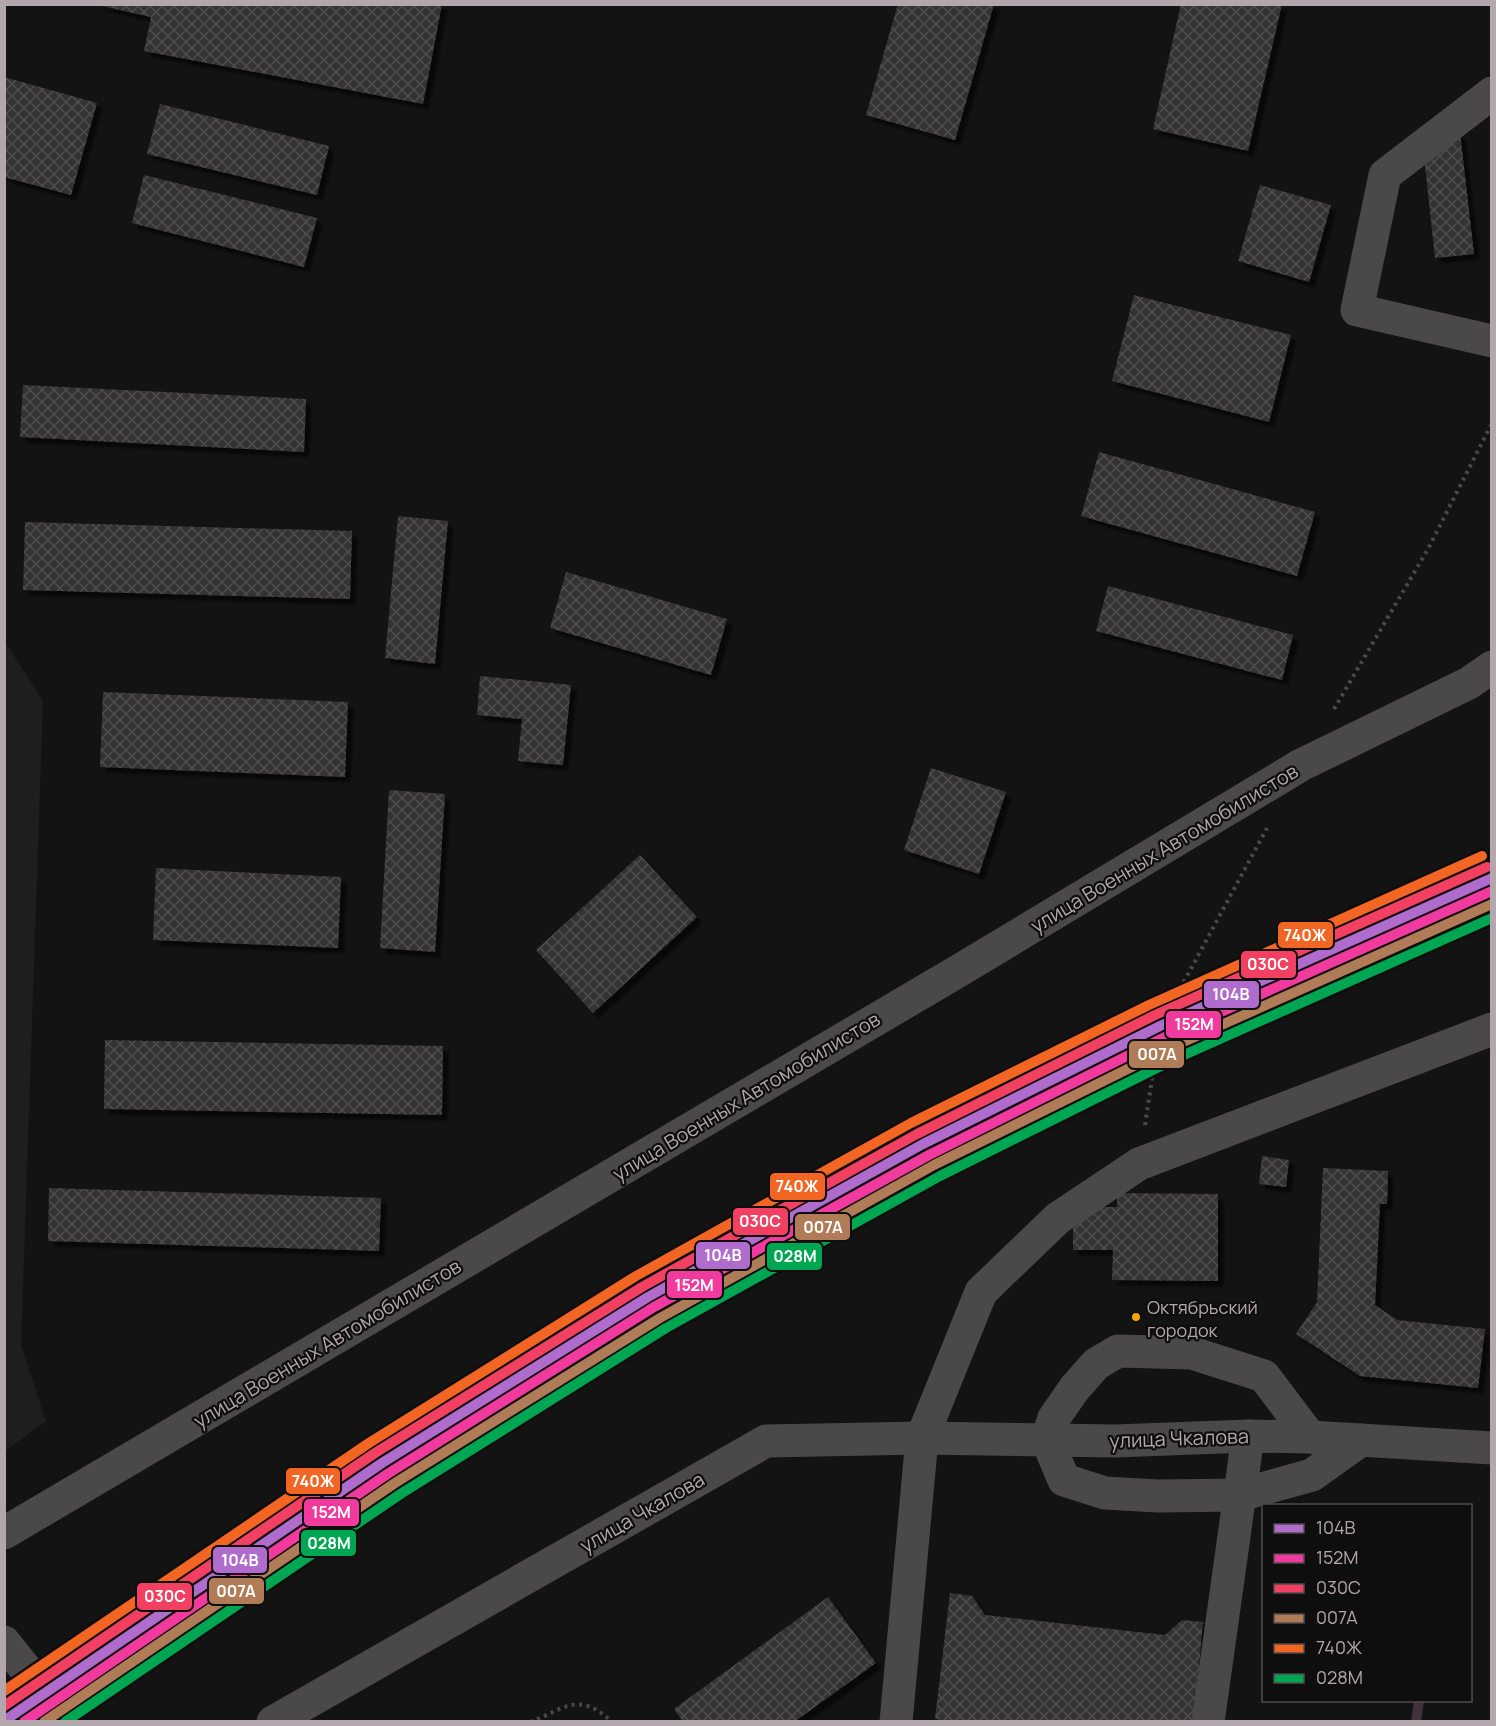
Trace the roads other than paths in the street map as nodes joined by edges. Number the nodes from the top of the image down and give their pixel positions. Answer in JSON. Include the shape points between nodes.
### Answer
{"nodes":[{"id":1,"x":1491,"y":93,"type":"edge"},
{"id":2,"x":1491,"y":341,"type":"edge"},
{"id":3,"x":1491,"y":667,"type":"edge"},
{"id":4,"x":1491,"y":1029,"type":"edge"},
{"id":5,"x":1248,"y":1436,"type":"junction"},
{"id":6,"x":1310,"y":1437,"type":"junction"},
{"id":7,"x":922,"y":1438,"type":"junction"},
{"id":8,"x":1047,"y":1440,"type":"junction"},
{"id":9,"x":1361,"y":1440,"type":"junction"},
{"id":10,"x":1491,"y":1448,"type":"edge"},
{"id":11,"x":1240,"y":1495,"type":"junction"},
{"id":12,"x":4,"y":1533,"type":"edge"},
{"id":13,"x":4,"y":1642,"type":"edge"},
{"id":14,"x":63,"y":1722,"type":"edge"},
{"id":15,"x":273,"y":1722,"type":"edge"},
{"id":16,"x":896,"y":1722,"type":"edge"},
{"id":17,"x":1208,"y":1722,"type":"edge"}],
"edges":[{"from":1,"to":2,"type":"street","via":[[1385,174],[1358,310]]},
{"from":3,"to":12,"type":"street","name":"улица Военных Автомобилистов","via":[[1469,683],[1301,765]]},
{"from":4,"to":7,"type":"street","via":[[1139,1164],[1058,1218],[981,1292]]},
{"from":5,"to":6,"type":"street","name":"улица Чкалова"},
{"from":5,"to":8,"type":"street","name":"улица Чкалова"},
{"from":5,"to":11,"type":"street"},
{"from":6,"to":8,"type":"street","via":[[1264,1376],[1192,1353],[1118,1351],[1096,1364],[1074,1389],[1054,1418]]},
{"from":6,"to":9,"type":"street","name":"улица Чкалова"},
{"from":7,"to":8,"type":"street","name":"улица Чкалова"},
{"from":7,"to":15,"type":"street","name":"улица Чкалова","via":[[766,1441]]},
{"from":7,"to":16,"type":"street"},
{"from":8,"to":11,"type":"street","via":[[1064,1480],[1105,1493]]},
{"from":9,"to":10,"type":"street","name":"улица Чкалова"},
{"from":9,"to":11,"type":"street","via":[[1312,1475]]},
{"from":11,"to":17,"type":"street"},
{"from":13,"to":14,"type":"street"}]}
